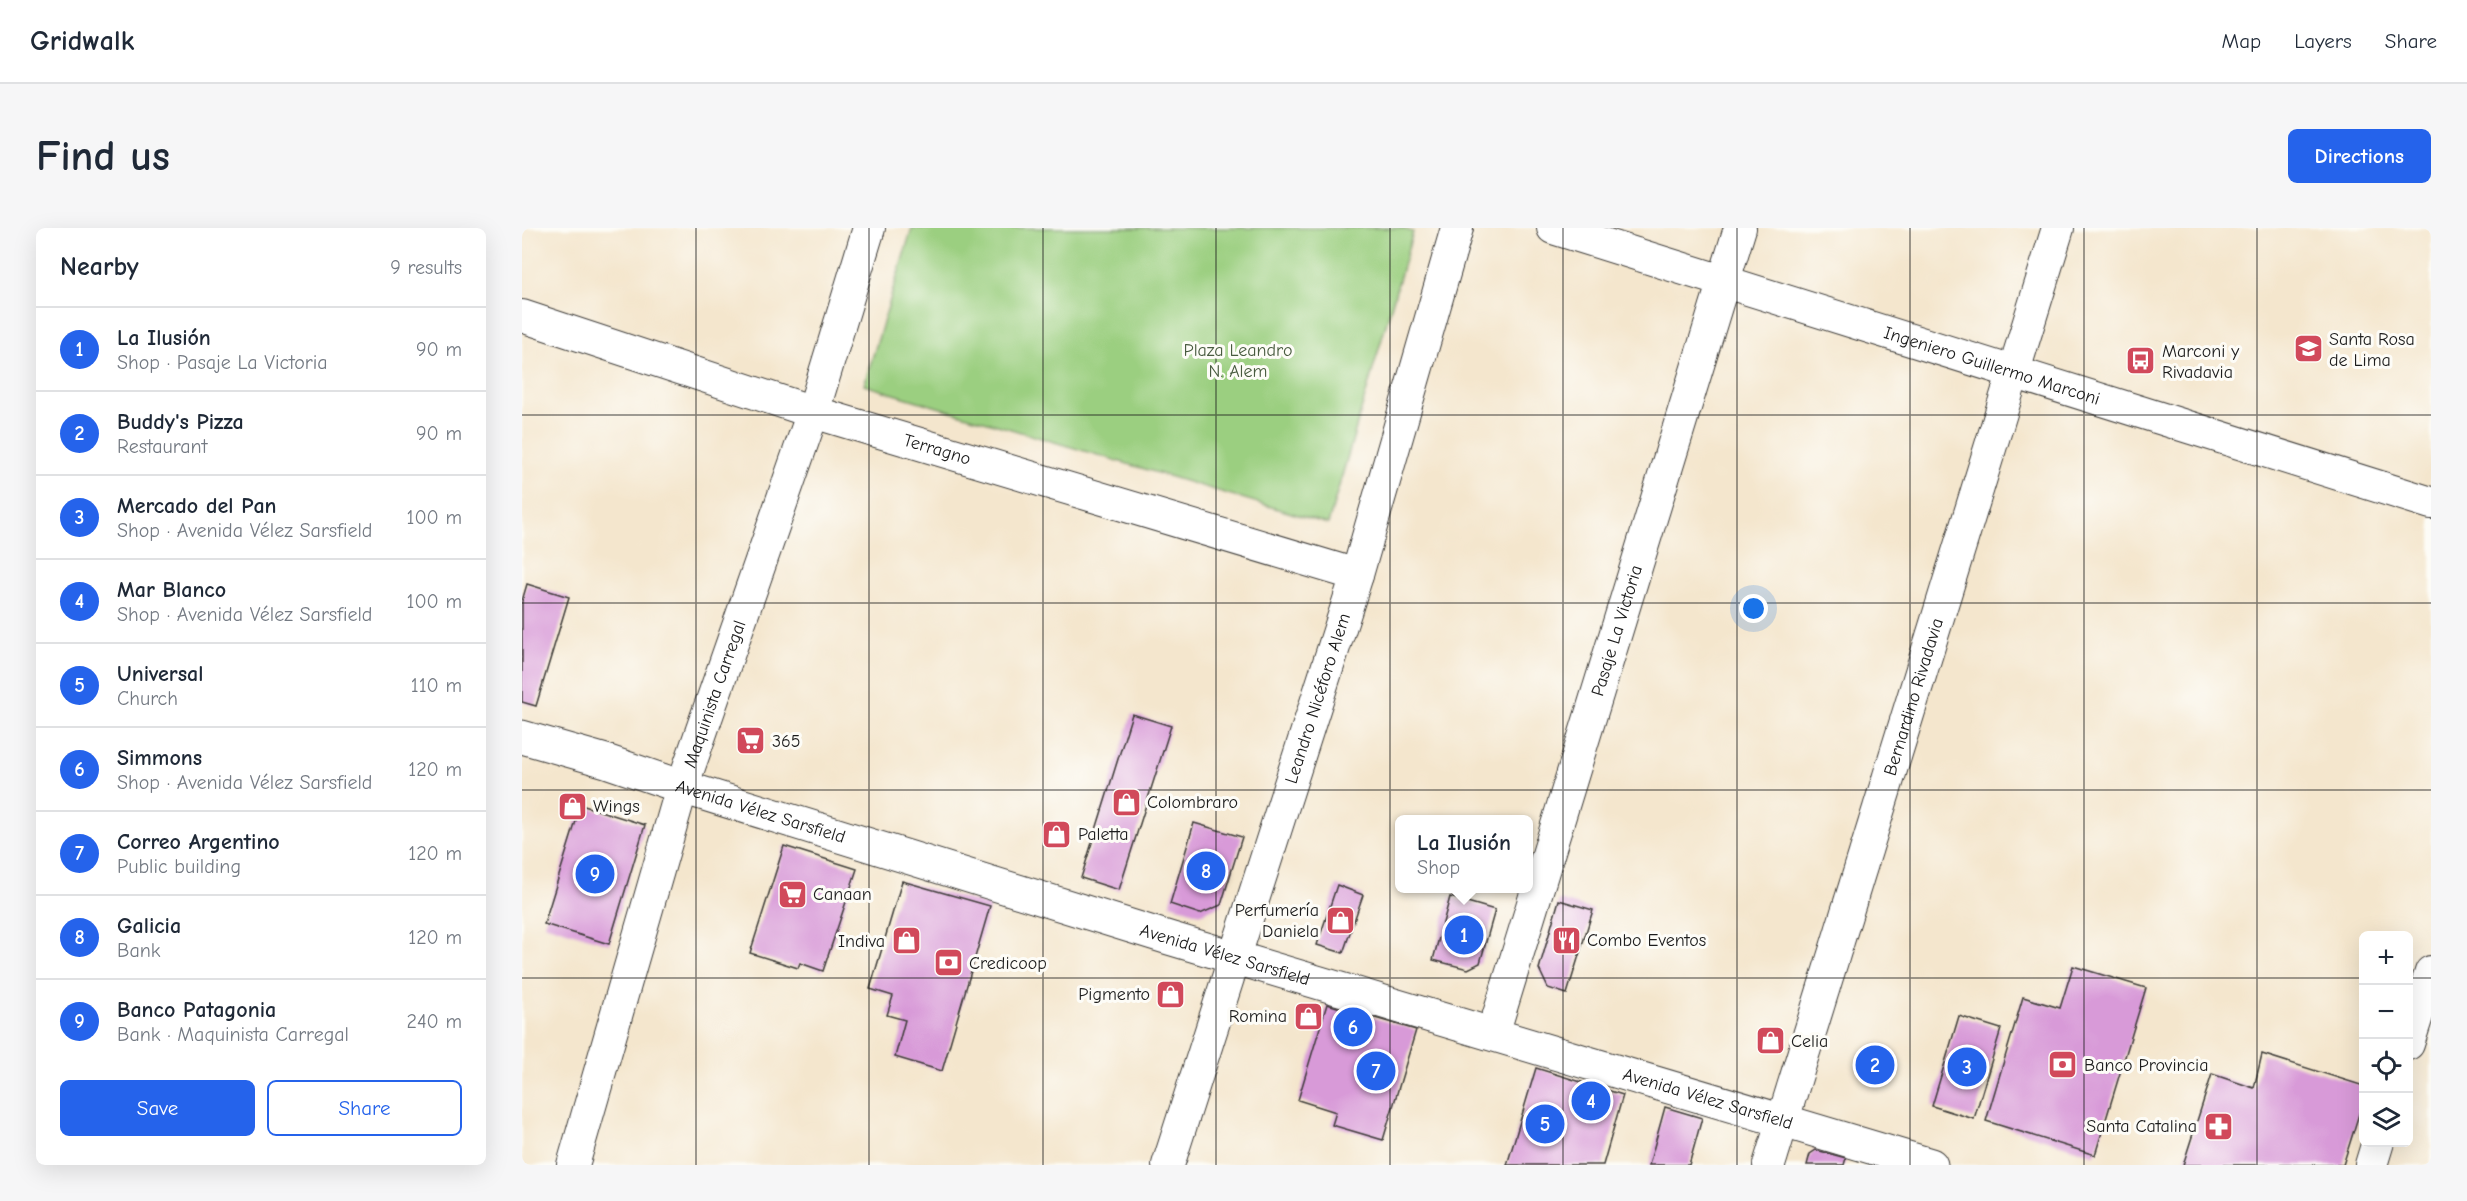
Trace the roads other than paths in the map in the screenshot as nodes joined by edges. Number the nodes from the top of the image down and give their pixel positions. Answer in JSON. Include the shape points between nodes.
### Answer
{"nodes":[{"id":1,"x":869,"y":228,"type":"edge"},
{"id":2,"x":1457,"y":228,"type":"edge"},
{"id":3,"x":1553,"y":228,"type":"edge"},
{"id":4,"x":1740,"y":228,"type":"edge"},
{"id":5,"x":2058,"y":228,"type":"edge"},
{"id":6,"x":1724,"y":281,"type":"junction"},
{"id":7,"x":522,"y":316,"type":"edge"},
{"id":8,"x":2012,"y":372,"type":"junction"},
{"id":9,"x":813,"y":412,"type":"junction"},
{"id":10,"x":2431,"y":503,"type":"edge"},
{"id":11,"x":1357,"y":575,"type":"junction"},
{"id":12,"x":522,"y":737,"type":"edge"},
{"id":13,"x":682,"y":787,"type":"junction"},
{"id":14,"x":1235,"y":957,"type":"junction"},
{"id":15,"x":2431,"y":972,"type":"edge"},
{"id":16,"x":1493,"y":1034,"type":"junction"},
{"id":17,"x":2411,"y":1039,"type":"edge"},
{"id":18,"x":1783,"y":1121,"type":"junction"},
{"id":19,"x":2377,"y":1147,"type":"edge"},
{"id":20,"x":573,"y":1165,"type":"edge"},
{"id":21,"x":1168,"y":1165,"type":"edge"},
{"id":22,"x":1769,"y":1165,"type":"edge"},
{"id":23,"x":1931,"y":1165,"type":"edge"},
{"id":24,"x":2371,"y":1165,"type":"edge"}],
"edges":[{"from":1,"to":9,"type":"street","name":"Maquinista Carregal"},
{"from":2,"to":11,"type":"street","name":"Leandro Nicéforo Alem"},
{"from":3,"to":6,"type":"street","name":"Ingeniero Guillermo Marconi"},
{"from":4,"to":6,"type":"street","name":"Pasaje La Victoria"},
{"from":5,"to":8,"type":"street","name":"Bernardino Rivadavia"},
{"from":6,"to":8,"type":"street","name":"Ingeniero Guillermo Marconi"},
{"from":6,"to":16,"type":"street","name":"Pasaje La Victoria"},
{"from":7,"to":9,"type":"street","name":"Terragno"},
{"from":8,"to":10,"type":"street","name":"Ingeniero Guillermo Marconi"},
{"from":8,"to":18,"type":"street","name":"Bernardino Rivadavia"},
{"from":9,"to":11,"type":"street","name":"Terragno"},
{"from":9,"to":13,"type":"street","name":"Maquinista Carregal"},
{"from":11,"to":14,"type":"street","name":"Leandro Nicéforo Alem"},
{"from":12,"to":13,"type":"main road","name":"Avenida Vélez Sarsfield"},
{"from":13,"to":14,"type":"main road","name":"Avenida Vélez Sarsfield"},
{"from":13,"to":20,"type":"street","name":"Maquinista Carregal"},
{"from":14,"to":16,"type":"main road","name":"Avenida Vélez Sarsfield"},
{"from":14,"to":21,"type":"street","name":"Leandro Nicéforo Alem"},
{"from":15,"to":17,"type":"street"},
{"from":16,"to":18,"type":"main road","name":"Avenida Vélez Sarsfield"},
{"from":18,"to":22,"type":"street","name":"Bernardino Rivadavia"},
{"from":18,"to":23,"type":"main road","name":"Avenida Vélez Sarsfield"},
{"from":19,"to":24,"type":"street"}]}
